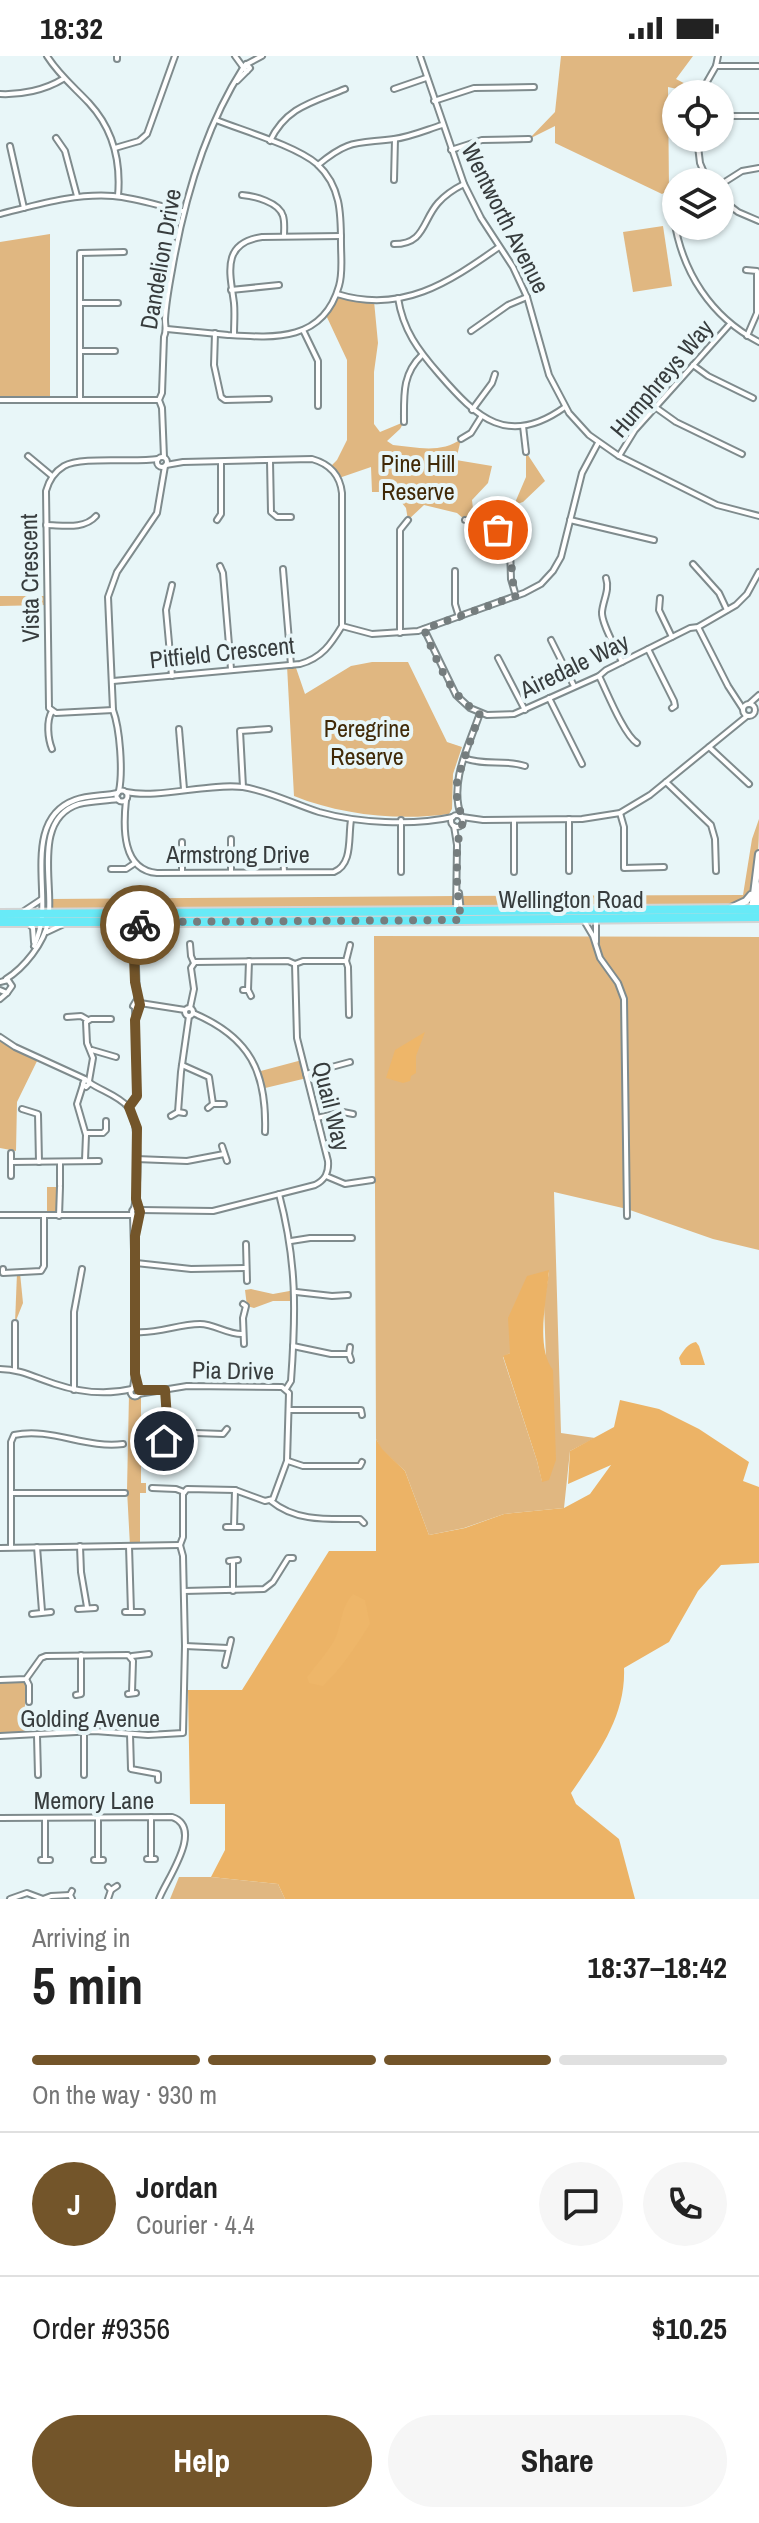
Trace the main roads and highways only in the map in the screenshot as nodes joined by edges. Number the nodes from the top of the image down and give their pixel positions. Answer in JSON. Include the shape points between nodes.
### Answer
{"nodes":[{"id":1,"x":759,"y":854,"type":"edge"},
{"id":2,"x":756,"y":891,"type":"edge"},
{"id":3,"x":730,"y":909,"type":"junction"},
{"id":4,"x":756,"y":913,"type":"edge"},
{"id":5,"x":0,"y":914,"type":"edge"},
{"id":6,"x":458,"y":915,"type":"junction"},
{"id":7,"x":592,"y":917,"type":"junction"},
{"id":8,"x":45,"y":918,"type":"junction"},
{"id":9,"x":0,"y":922,"type":"edge"}],
"edges":[{"from":1,"to":2,"type":"main road"},
{"from":2,"to":3,"type":"main road"},
{"from":2,"to":4,"type":"main road"},
{"from":3,"to":4,"type":"main road","name":"Wellington Road"},
{"from":3,"to":7,"type":"main road","name":"Wellington Road"},
{"from":4,"to":7,"type":"main road","name":"Wellington Road"},
{"from":5,"to":8,"type":"main road","name":"Wellington Road"},
{"from":6,"to":7,"type":"main road","name":"Wellington Road"},
{"from":6,"to":7,"type":"main road","name":"Wellington Road"},
{"from":6,"to":8,"type":"main road","name":"Wellington Road"},
{"from":6,"to":8,"type":"main road","name":"Wellington Road","via":[[148,922]]},
{"from":8,"to":9,"type":"main road","name":"Wellington Road"}]}
